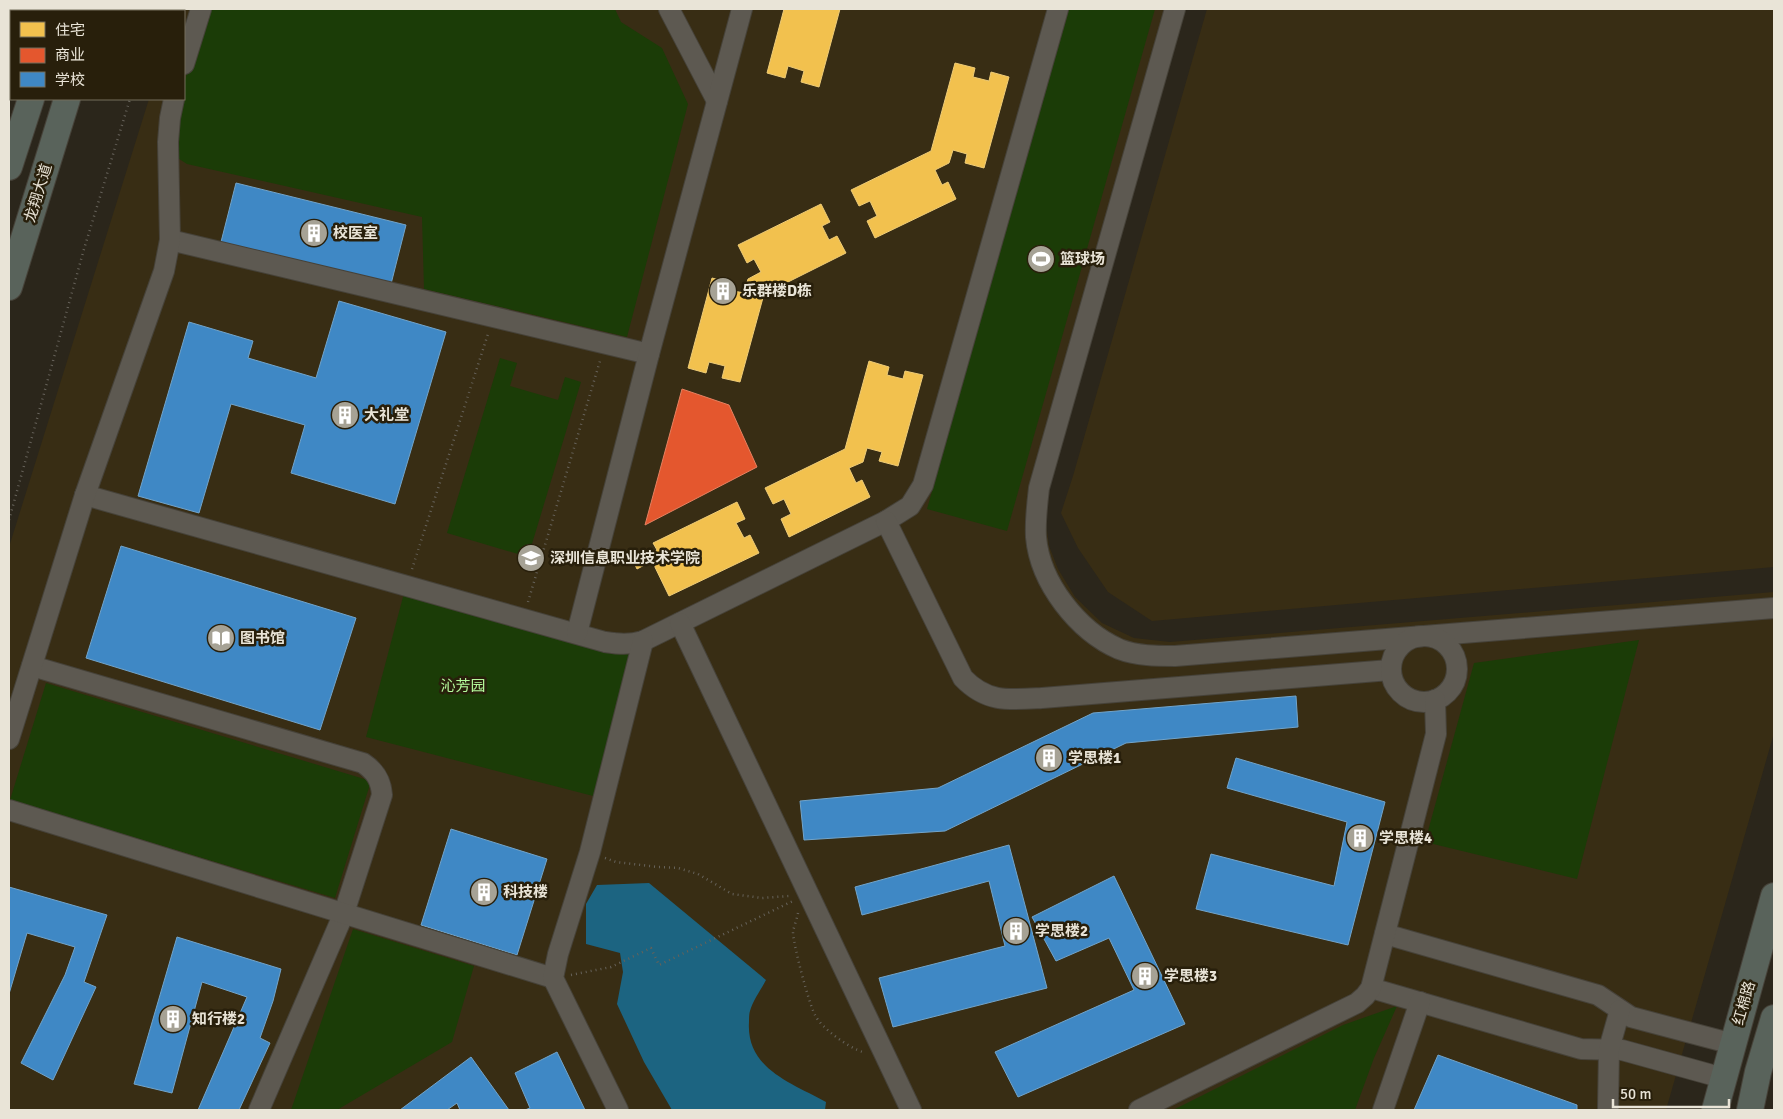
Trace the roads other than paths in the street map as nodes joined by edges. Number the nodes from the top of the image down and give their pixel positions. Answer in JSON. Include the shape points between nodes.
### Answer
{"nodes":[{"id":1,"x":201,"y":9,"type":"edge"},
{"id":2,"x":669,"y":9,"type":"edge"},
{"id":3,"x":742,"y":9,"type":"edge"},
{"id":4,"x":1058,"y":9,"type":"edge"},
{"id":5,"x":1175,"y":9,"type":"edge"},
{"id":6,"x":185,"y":61,"type":"edge"},
{"id":7,"x":32,"y":100,"type":"edge"},
{"id":8,"x":67,"y":100,"type":"edge"},
{"id":9,"x":174,"y":100,"type":"edge"},
{"id":10,"x":717,"y":101,"type":"junction"},
{"id":11,"x":9,"y":168,"type":"edge"},
{"id":12,"x":170,"y":240,"type":"junction"},
{"id":13,"x":9,"y":287,"type":"edge"},
{"id":14,"x":650,"y":354,"type":"junction"},
{"id":15,"x":85,"y":495,"type":"junction"},
{"id":16,"x":886,"y":521,"type":"junction"},
{"id":17,"x":1774,"y":608,"type":"edge"},
{"id":18,"x":680,"y":623,"type":"junction"},
{"id":19,"x":577,"y":633,"type":"junction"},
{"id":20,"x":1422,"y":636,"type":"junction"},
{"id":21,"x":643,"y":641,"type":"junction"},
{"id":22,"x":32,"y":666,"type":"junction"},
{"id":23,"x":1390,"y":670,"type":"junction"},
{"id":24,"x":17,"y":684,"type":"edge"},
{"id":25,"x":1435,"y":700,"type":"junction"},
{"id":26,"x":9,"y":739,"type":"edge"},
{"id":27,"x":9,"y":810,"type":"edge"},
{"id":28,"x":1774,"y":896,"type":"edge"},
{"id":29,"x":344,"y":913,"type":"junction"},
{"id":30,"x":1385,"y":934,"type":"junction"},
{"id":31,"x":553,"y":978,"type":"junction"},
{"id":32,"x":1371,"y":988,"type":"junction"},
{"id":33,"x":1420,"y":1002,"type":"junction"},
{"id":34,"x":1620,"y":1010,"type":"junction"},
{"id":35,"x":1774,"y":1018,"type":"edge"},
{"id":36,"x":1733,"y":1044,"type":"junction"},
{"id":37,"x":1609,"y":1049,"type":"junction"},
{"id":38,"x":1724,"y":1078,"type":"junction"},
{"id":39,"x":259,"y":1110,"type":"edge"},
{"id":40,"x":618,"y":1110,"type":"edge"},
{"id":41,"x":911,"y":1110,"type":"edge"},
{"id":42,"x":1139,"y":1110,"type":"edge"},
{"id":43,"x":1383,"y":1110,"type":"edge"},
{"id":44,"x":1608,"y":1110,"type":"edge"},
{"id":45,"x":1715,"y":1110,"type":"edge"},
{"id":46,"x":1750,"y":1110,"type":"edge"}],
"edges":[{"from":1,"to":6,"type":"street"},
{"from":2,"to":10,"type":"street"},
{"from":3,"to":10,"type":"street"},
{"from":4,"to":16,"type":"street","via":[[923,484],[910,506]]},
{"from":5,"to":20,"type":"street","via":[[1039,488],[1036,539],[1042,562],[1066,606],[1081,624],[1120,649],[1146,656]]},
{"from":7,"to":11,"type":"main road"},
{"from":8,"to":13,"type":"main road","name":"龙翔大道"},
{"from":9,"to":12,"type":"street","via":[[168,142]]},
{"from":10,"to":14,"type":"street"},
{"from":12,"to":14,"type":"street"},
{"from":12,"to":15,"type":"street","via":[[164,272]]},
{"from":14,"to":19,"type":"street"},
{"from":15,"to":19,"type":"street"},
{"from":15,"to":22,"type":"street"},
{"from":16,"to":18,"type":"street"},
{"from":16,"to":23,"type":"street","via":[[963,678],[985,695],[1032,698]]},
{"from":17,"to":20,"type":"street"},
{"from":18,"to":21,"type":"street"},
{"from":18,"to":41,"type":"street"},
{"from":19,"to":21,"type":"street","via":[[618,644]]},
{"from":20,"to":23,"type":"street","via":[[1403,643],[1396,651]]},
{"from":20,"to":25,"type":"street","via":[[1442,641],[1455,657],[1456,678],[1452,687]]},
{"from":21,"to":31,"type":"street","via":[[590,852]]},
{"from":22,"to":24,"type":"street"},
{"from":22,"to":29,"type":"street","via":[[363,762],[371,768],[381,785],[382,795]]},
{"from":23,"to":25,"type":"street","via":[[1392,680],[1405,697],[1420,702]]},
{"from":24,"to":26,"type":"street"},
{"from":25,"to":30,"type":"street","via":[[1436,734]]},
{"from":27,"to":29,"type":"street"},
{"from":28,"to":36,"type":"main road","name":"红棉路"},
{"from":29,"to":31,"type":"street"},
{"from":29,"to":39,"type":"street"},
{"from":30,"to":32,"type":"street"},
{"from":30,"to":34,"type":"street","via":[[1598,995]]},
{"from":31,"to":40,"type":"street"},
{"from":32,"to":33,"type":"street"},
{"from":32,"to":42,"type":"street","via":[[1357,1003]]},
{"from":33,"to":37,"type":"street","via":[[1582,1049]]},
{"from":33,"to":43,"type":"street"},
{"from":34,"to":36,"type":"street"},
{"from":34,"to":37,"type":"street"},
{"from":35,"to":46,"type":"main road"},
{"from":36,"to":38,"type":"main road","name":"红棉路"},
{"from":37,"to":38,"type":"street"},
{"from":37,"to":44,"type":"street"},
{"from":38,"to":45,"type":"main road","name":"红棉路"}]}
